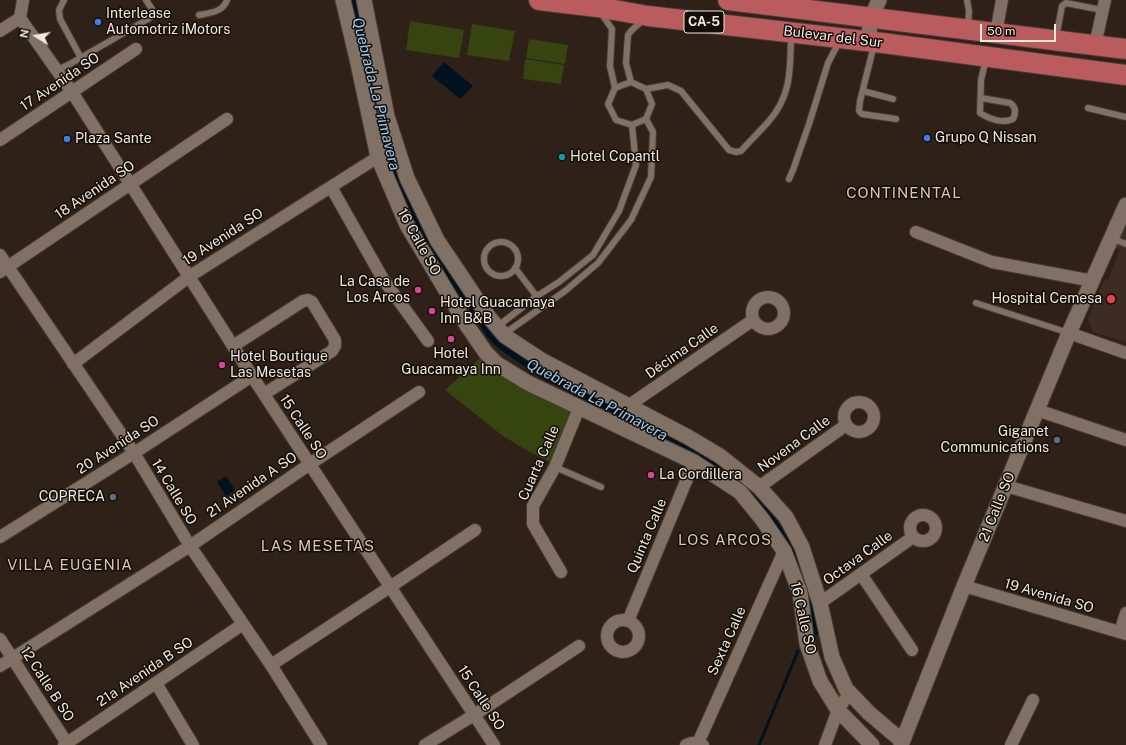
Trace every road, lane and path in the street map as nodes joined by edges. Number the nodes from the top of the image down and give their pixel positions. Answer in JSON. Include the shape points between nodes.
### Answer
{"nodes":[{"id":1,"x":23,"y":0,"type":"edge"},
{"id":2,"x":64,"y":0,"type":"edge"},
{"id":3,"x":146,"y":0,"type":"edge"},
{"id":4,"x":227,"y":0,"type":"edge"},
{"id":5,"x":343,"y":0,"type":"edge"},
{"id":6,"x":364,"y":0,"type":"edge"},
{"id":7,"x":539,"y":0,"type":"edge"},
{"id":8,"x":728,"y":0,"type":"edge"},
{"id":9,"x":967,"y":0,"type":"edge"},
{"id":10,"x":1002,"y":0,"type":"edge"},
{"id":11,"x":749,"y":1,"type":"edge"},
{"id":12,"x":775,"y":3,"type":"edge"},
{"id":13,"x":800,"y":4,"type":"edge"},
{"id":14,"x":1104,"y":5,"type":"edge"},
{"id":15,"x":597,"y":7,"type":"junction"},
{"id":16,"x":875,"y":9,"type":"edge"},
{"id":17,"x":200,"y":15,"type":"dead end"},
{"id":18,"x":648,"y":16,"type":"junction"},
{"id":19,"x":20,"y":18,"type":"junction"},
{"id":20,"x":968,"y":30,"type":"junction"},
{"id":21,"x":0,"y":31,"type":"edge"},
{"id":22,"x":791,"y":32,"type":"junction"},
{"id":23,"x":996,"y":33,"type":"junction"},
{"id":24,"x":841,"y":38,"type":"junction"},
{"id":25,"x":1056,"y":41,"type":"junction"},
{"id":26,"x":872,"y":42,"type":"junction"},
{"id":27,"x":1095,"y":45,"type":"junction"},
{"id":28,"x":136,"y":49,"type":"dead end"},
{"id":29,"x":1126,"y":49,"type":"edge"},
{"id":30,"x":986,"y":56,"type":"junction"},
{"id":31,"x":81,"y":58,"type":"junction"},
{"id":32,"x":57,"y":70,"type":"junction"},
{"id":33,"x":1126,"y":75,"type":"edge"},
{"id":34,"x":631,"y":82,"type":"junction"},
{"id":35,"x":615,"y":88,"type":"junction"},
{"id":36,"x":646,"y":89,"type":"junction"},
{"id":37,"x":863,"y":91,"type":"junction"},
{"id":38,"x":72,"y":92,"type":"junction"},
{"id":39,"x":981,"y":98,"type":"junction"},
{"id":40,"x":892,"y":99,"type":"dead end"},
{"id":41,"x":1088,"y":108,"type":"dead end"},
{"id":42,"x":1126,"y":117,"type":"edge"},
{"id":43,"x":227,"y":119,"type":"dead end"},
{"id":44,"x":646,"y":119,"type":"junction"},
{"id":45,"x":896,"y":119,"type":"dead end"},
{"id":46,"x":632,"y":125,"type":"junction"},
{"id":47,"x":0,"y":140,"type":"edge"},
{"id":48,"x":398,"y":153,"type":"junction"},
{"id":49,"x":379,"y":156,"type":"junction"},
{"id":50,"x":789,"y":178,"type":"dead end"},
{"id":51,"x":130,"y":184,"type":"junction"},
{"id":52,"x":331,"y":187,"type":"junction"},
{"id":53,"x":1126,"y":205,"type":"edge"},
{"id":54,"x":916,"y":232,"type":"dead end"},
{"id":55,"x":1111,"y":238,"type":"junction"},
{"id":56,"x":1126,"y":244,"type":"edge"},
{"id":57,"x":593,"y":255,"type":"junction"},
{"id":58,"x":0,"y":256,"type":"edge"},
{"id":59,"x":598,"y":263,"type":"junction"},
{"id":60,"x":515,"y":268,"type":"junction"},
{"id":61,"x":4,"y":269,"type":"edge"},
{"id":62,"x":190,"y":276,"type":"junction"},
{"id":63,"x":1093,"y":281,"type":"junction"},
{"id":64,"x":537,"y":296,"type":"junction"},
{"id":65,"x":976,"y":303,"type":"dead end"},
{"id":66,"x":544,"y":306,"type":"junction"},
{"id":67,"x":753,"y":320,"type":"dead end"},
{"id":68,"x":500,"y":331,"type":"junction"},
{"id":69,"x":1069,"y":333,"type":"junction"},
{"id":70,"x":428,"y":341,"type":"dead end"},
{"id":71,"x":233,"y":346,"type":"junction"},
{"id":72,"x":1126,"y":353,"type":"edge"},
{"id":73,"x":542,"y":363,"type":"junction"},
{"id":74,"x":73,"y":364,"type":"junction"},
{"id":75,"x":252,"y":376,"type":"junction"},
{"id":76,"x":530,"y":381,"type":"junction"},
{"id":77,"x":419,"y":392,"type":"dead end"},
{"id":78,"x":264,"y":394,"type":"junction"},
{"id":79,"x":628,"y":406,"type":"junction"},
{"id":80,"x":579,"y":408,"type":"junction"},
{"id":81,"x":1037,"y":410,"type":"junction"},
{"id":82,"x":846,"y":425,"type":"dead end"},
{"id":83,"x":1126,"y":440,"type":"edge"},
{"id":84,"x":134,"y":453,"type":"junction"},
{"id":85,"x":694,"y":462,"type":"junction"},
{"id":86,"x":310,"y":464,"type":"junction"},
{"id":87,"x":555,"y":467,"type":"junction"},
{"id":88,"x":1006,"y":486,"type":"junction"},
{"id":89,"x":601,"y":487,"type":"dead end"},
{"id":90,"x":759,"y":487,"type":"junction"},
{"id":91,"x":1126,"y":521,"type":"edge"},
{"id":92,"x":475,"y":530,"type":"dead end"},
{"id":93,"x":0,"y":537,"type":"edge"},
{"id":94,"x":914,"y":537,"type":"dead end"},
{"id":95,"x":190,"y":546,"type":"junction"},
{"id":96,"x":784,"y":551,"type":"junction"},
{"id":97,"x":562,"y":572,"type":"dead end"},
{"id":98,"x":860,"y":574,"type":"junction"},
{"id":99,"x":964,"y":586,"type":"junction"},
{"id":100,"x":390,"y":587,"type":"junction"},
{"id":101,"x":820,"y":603,"type":"junction"},
{"id":102,"x":1126,"y":612,"type":"edge"},
{"id":103,"x":628,"y":621,"type":"dead end"},
{"id":104,"x":243,"y":624,"type":"junction"},
{"id":105,"x":1123,"y":633,"type":"edge"},
{"id":106,"x":0,"y":639,"type":"edge"},
{"id":107,"x":579,"y":646,"type":"dead end"},
{"id":108,"x":912,"y":650,"type":"dead end"},
{"id":109,"x":12,"y":658,"type":"junction"},
{"id":110,"x":271,"y":665,"type":"junction"},
{"id":111,"x":0,"y":666,"type":"edge"},
{"id":112,"x":156,"y":683,"type":"junction"},
{"id":113,"x":850,"y":692,"type":"junction"},
{"id":114,"x":1033,"y":700,"type":"dead end"},
{"id":115,"x":838,"y":710,"type":"junction"},
{"id":116,"x":474,"y":715,"type":"junction"},
{"id":117,"x":901,"y":743,"type":"edge"},
{"id":118,"x":66,"y":744,"type":"edge"},
{"id":119,"x":696,"y":744,"type":"edge"},
{"id":120,"x":193,"y":745,"type":"edge"},
{"id":121,"x":321,"y":745,"type":"edge"},
{"id":122,"x":425,"y":745,"type":"edge"},
{"id":123,"x":494,"y":745,"type":"edge"},
{"id":124,"x":825,"y":745,"type":"edge"},
{"id":125,"x":872,"y":745,"type":"edge"},
{"id":126,"x":1011,"y":745,"type":"edge"}],
"edges":[{"from":1,"to":19,"type":"street"},
{"from":2,"to":31,"type":"lane","via":[[59,10],[60,19]]},
{"from":3,"to":31,"type":"lane","via":[[152,9],[152,16]]},
{"from":4,"to":17,"type":"lane","via":[[221,10]]},
{"from":5,"to":49,"type":"street","name":"16 Calle SO"},
{"from":6,"to":48,"type":"street","name":"16 Calle SO","via":[[387,116]]},
{"from":7,"to":15,"type":"highway","name":"Bulevar del Sur","number":"CA-5"},
{"from":8,"to":11,"type":"highway","name":"Bulevar del Sur","number":"CA-5"},
{"from":9,"to":20,"type":"lane"},
{"from":10,"to":23,"type":"street"},
{"from":11,"to":12,"type":"highway","name":"Bulevar del Sur","number":"CA-5"},
{"from":12,"to":13,"type":"highway","name":"Bulevar del Sur","number":"CA-5"},
{"from":13,"to":16,"type":"highway","name":"Bulevar del Sur","number":"CA-5","via":[[836,10]]},
{"from":14,"to":25,"type":"lane","via":[[1064,4]]},
{"from":14,"to":27,"type":"street"},
{"from":15,"to":18,"type":"highway","name":"Bulevar del Sur","number":"CA-5"},
{"from":15,"to":35,"type":"lane","via":[[612,29],[610,66]]},
{"from":16,"to":20,"type":"highway","name":"Bulevar del Sur","number":"CA-5"},
{"from":16,"to":26,"type":"street"},
{"from":18,"to":22,"type":"highway","name":"Bulevar del Sur","number":"CA-5"},
{"from":18,"to":34,"type":"lane","via":[[637,24],[628,36],[626,63]]},
{"from":19,"to":21,"type":"street"},
{"from":19,"to":32,"type":"street","name":"15 Calle SO"},
{"from":20,"to":23,"type":"highway","name":"Bulevar del Sur","number":"CA-5"},
{"from":22,"to":24,"type":"highway","name":"Bulevar del Sur","number":"CA-5"},
{"from":22,"to":36,"type":"lane","via":[[789,80],[785,94],[769,121],[740,151],[729,150],[680,91],[668,85]]},
{"from":23,"to":25,"type":"highway","name":"Bulevar del Sur","number":"CA-5"},
{"from":24,"to":26,"type":"highway","name":"Bulevar del Sur","number":"CA-5"},
{"from":24,"to":50,"type":"lane","via":[[828,63]]},
{"from":25,"to":27,"type":"highway","name":"Bulevar del Sur","number":"CA-5"},
{"from":26,"to":30,"type":"highway","name":"Bulevar del Sur","number":"CA-5"},
{"from":26,"to":37,"type":"lane"},
{"from":27,"to":29,"type":"highway","name":"Bulevar del Sur","number":"CA-5"},
{"from":28,"to":38,"type":"street","name":"17 Avenida SO"},
{"from":30,"to":33,"type":"highway","name":"Bulevar del Sur","number":"CA-5"},
{"from":30,"to":39,"type":"lane","via":[[981,80]]},
{"from":31,"to":32,"type":"lane"},
{"from":32,"to":38,"type":"street","name":"15 Calle SO"},
{"from":34,"to":35,"type":"lane"},
{"from":34,"to":36,"type":"lane"},
{"from":35,"to":46,"type":"lane","via":[[608,104],[616,120]]},
{"from":36,"to":44,"type":"lane","via":[[652,104]]},
{"from":37,"to":40,"type":"lane"},
{"from":37,"to":45,"type":"lane","via":[[859,107],[862,114]]},
{"from":38,"to":47,"type":"street","name":"17 Avenida SO"},
{"from":38,"to":51,"type":"street","name":"15 Calle SO"},
{"from":39,"to":39,"type":"lane","via":[[1014,105],[1014,119],[1005,122],[981,114]]},
{"from":41,"to":42,"type":"lane"},
{"from":43,"to":51,"type":"street","name":"18 Avenida SO"},
{"from":44,"to":46,"type":"lane"},
{"from":44,"to":59,"type":"lane","via":[[653,132],[651,177],[631,220]]},
{"from":46,"to":57,"type":"lane","via":[[636,165],[619,211]]},
{"from":48,"to":49,"type":"street","name":"19 Avenida SO"},
{"from":48,"to":68,"type":"street","name":"16 Calle SO","via":[[407,178],[437,240]]},
{"from":49,"to":52,"type":"street","name":"19 Avenida SO"},
{"from":49,"to":76,"type":"street","name":"16 Calle SO","via":[[407,226],[466,324],[497,364]]},
{"from":51,"to":61,"type":"street","name":"18 Avenida SO"},
{"from":51,"to":62,"type":"street","name":"15 Calle SO"},
{"from":52,"to":62,"type":"street","name":"19 Avenida SO"},
{"from":52,"to":70,"type":"street","via":[[383,279]]},
{"from":53,"to":55,"type":"street","name":"21 Calle SO"},
{"from":54,"to":63,"type":"street","via":[[992,262]]},
{"from":55,"to":56,"type":"lane"},
{"from":55,"to":63,"type":"street","name":"21 Calle SO"},
{"from":57,"to":59,"type":"lane"},
{"from":57,"to":64,"type":"lane"},
{"from":58,"to":61,"type":"street","name":"14 Calle SO"},
{"from":59,"to":66,"type":"lane"},
{"from":60,"to":60,"type":"lane","via":[[517,253],[510,245],[505,242],[490,246],[484,259],[492,273],[502,276]]},
{"from":60,"to":64,"type":"lane"},
{"from":61,"to":74,"type":"street","name":"14 Calle SO"},
{"from":62,"to":71,"type":"street","name":"15 Calle SO"},
{"from":62,"to":74,"type":"street","name":"19 Avenida SO"},
{"from":63,"to":69,"type":"street","name":"21 Calle SO"},
{"from":64,"to":66,"type":"lane"},
{"from":64,"to":68,"type":"lane"},
{"from":65,"to":69,"type":"lane"},
{"from":66,"to":68,"type":"lane"},
{"from":67,"to":79,"type":"street","name":"Décima Calle"},
{"from":68,"to":73,"type":"street","name":"16 Calle SO"},
{"from":69,"to":72,"type":"street"},
{"from":69,"to":81,"type":"street","name":"21 Calle SO"},
{"from":71,"to":75,"type":"street","name":"15 Calle SO"},
{"from":71,"to":78,"type":"street","via":[[303,301],[312,302],[335,340],[335,346],[332,351]]},
{"from":73,"to":76,"type":"street"},
{"from":73,"to":79,"type":"street","name":"16 Calle SO"},
{"from":74,"to":84,"type":"street","name":"14 Calle SO"},
{"from":75,"to":78,"type":"street","name":"15 Calle SO"},
{"from":75,"to":84,"type":"street","name":"20 Avenida SO"},
{"from":76,"to":80,"type":"street","name":"16 Calle SO"},
{"from":77,"to":86,"type":"street","name":"21 Avenida A SO"},
{"from":78,"to":86,"type":"street","name":"15 Calle SO"},
{"from":79,"to":90,"type":"street","name":"16 Calle SO","via":[[720,456]]},
{"from":80,"to":85,"type":"street","name":"16 Calle SO"},
{"from":80,"to":87,"type":"street","name":"Cuarta Calle"},
{"from":81,"to":83,"type":"street"},
{"from":81,"to":88,"type":"street","name":"21 Calle SO"},
{"from":82,"to":90,"type":"street","name":"Novena Calle"},
{"from":84,"to":93,"type":"street","name":"20 Avenida SO"},
{"from":84,"to":95,"type":"street","name":"14 Calle SO"},
{"from":85,"to":96,"type":"street","name":"16 Calle SO","via":[[740,492]]},
{"from":85,"to":103,"type":"street","name":"Quinta Calle"},
{"from":86,"to":95,"type":"street","name":"21 Avenida A SO"},
{"from":86,"to":100,"type":"street","name":"15 Calle SO"},
{"from":87,"to":89,"type":"lane"},
{"from":87,"to":97,"type":"street","name":"Cuarta Calle","via":[[533,506],[533,524]]},
{"from":88,"to":91,"type":"street"},
{"from":88,"to":99,"type":"street","name":"21 Calle SO"},
{"from":90,"to":101,"type":"street","name":"16 Calle SO","via":[[790,523],[802,547]]},
{"from":92,"to":100,"type":"street"},
{"from":94,"to":98,"type":"street","name":"Octava Calle"},
{"from":95,"to":104,"type":"street","name":"14 Calle SO"},
{"from":95,"to":109,"type":"street","name":"21 Avenida A SO"},
{"from":96,"to":115,"type":"street","name":"16 Calle SO","via":[[800,593],[807,644],[820,681]]},
{"from":96,"to":119,"type":"street","name":"Sexta Calle"},
{"from":98,"to":101,"type":"street","name":"Octava Calle"},
{"from":98,"to":108,"type":"street"},
{"from":99,"to":105,"type":"street","name":"19 Avenida SO"},
{"from":99,"to":117,"type":"street","name":"21 Calle SO"},
{"from":100,"to":110,"type":"street"},
{"from":100,"to":116,"type":"street","name":"15 Calle SO"},
{"from":101,"to":113,"type":"street","name":"16 Calle SO","via":[[832,657],[846,689]]},
{"from":102,"to":105,"type":"street"},
{"from":104,"to":110,"type":"street","name":"14 Calle SO"},
{"from":104,"to":112,"type":"street","name":"21a Avenida B SO"},
{"from":106,"to":109,"type":"street","name":"12 Calle B SO"},
{"from":107,"to":116,"type":"street"},
{"from":109,"to":111,"type":"street","name":"21 Avenida A SO"},
{"from":109,"to":118,"type":"street","name":"12 Calle B SO"},
{"from":110,"to":121,"type":"street","name":"14 Calle SO"},
{"from":112,"to":118,"type":"street","name":"21a Avenida B SO"},
{"from":112,"to":120,"type":"street"},
{"from":113,"to":115,"type":"street"},
{"from":113,"to":117,"type":"street","name":"16 Calle SO"},
{"from":114,"to":126,"type":"street"},
{"from":115,"to":124,"type":"street"},
{"from":115,"to":125,"type":"street","name":"16 Calle SO"},
{"from":116,"to":122,"type":"street"},
{"from":116,"to":123,"type":"street","name":"15 Calle SO"}]}
